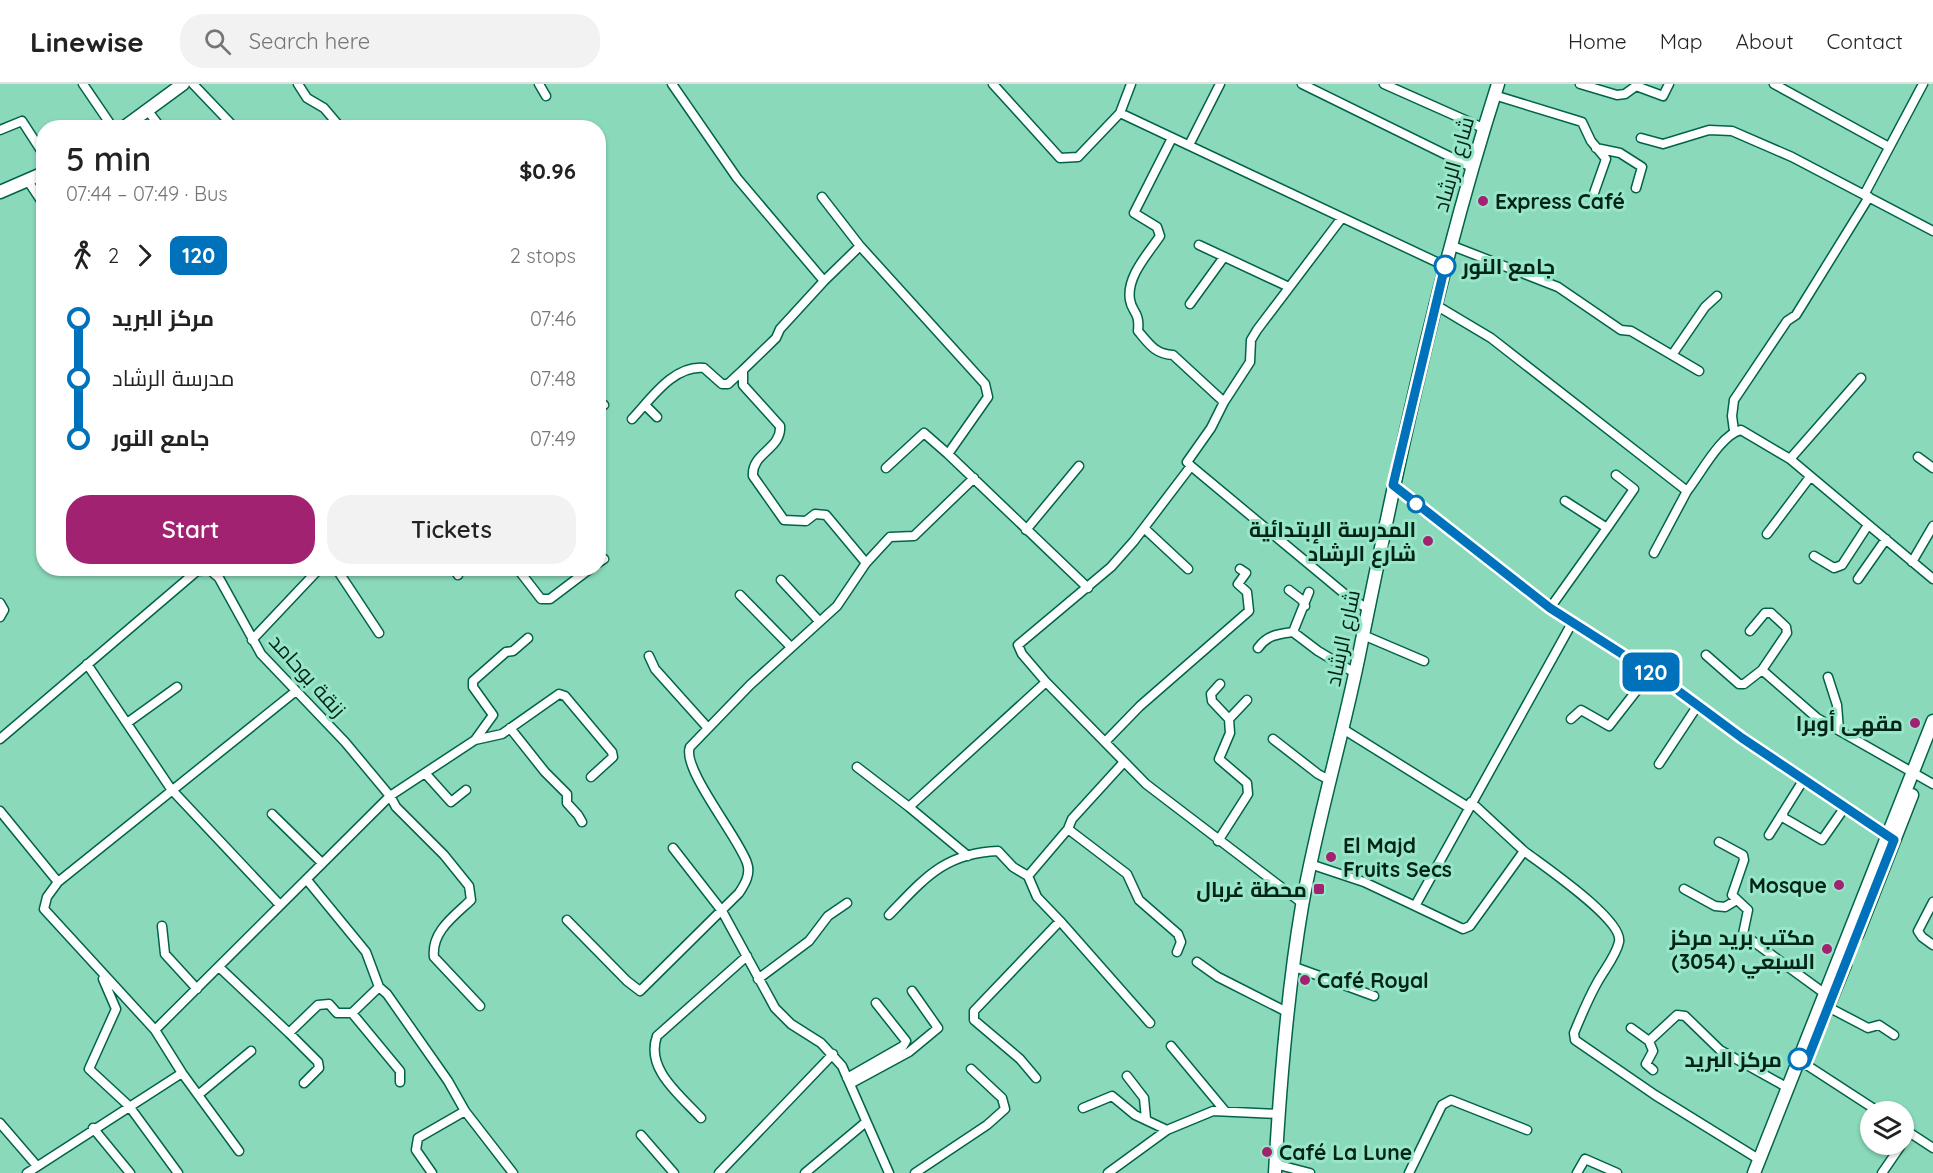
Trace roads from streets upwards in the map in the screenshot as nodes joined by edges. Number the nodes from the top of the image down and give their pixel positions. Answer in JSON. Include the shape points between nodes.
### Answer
{"nodes":[{"id":1,"x":83,"y":84,"type":"edge"},
{"id":2,"x":183,"y":84,"type":"edge"},
{"id":3,"x":193,"y":84,"type":"edge"},
{"id":4,"x":298,"y":84,"type":"edge"},
{"id":5,"x":539,"y":84,"type":"edge"},
{"id":6,"x":672,"y":84,"type":"edge"},
{"id":7,"x":993,"y":84,"type":"edge"},
{"id":8,"x":1131,"y":84,"type":"edge"},
{"id":9,"x":1220,"y":84,"type":"edge"},
{"id":10,"x":1302,"y":84,"type":"edge"},
{"id":11,"x":1384,"y":84,"type":"edge"},
{"id":12,"x":1580,"y":84,"type":"edge"},
{"id":13,"x":1669,"y":84,"type":"edge"},
{"id":14,"x":1774,"y":84,"type":"edge"},
{"id":15,"x":1923,"y":84,"type":"edge"},
{"id":16,"x":1593,"y":86,"type":"edge"},
{"id":17,"x":1497,"y":87,"type":"edge"},
{"id":18,"x":546,"y":96,"type":"dead end"},
{"id":19,"x":148,"y":111,"type":"junction"},
{"id":20,"x":1120,"y":113,"type":"junction"},
{"id":21,"x":108,"y":120,"type":"edge"},
{"id":22,"x":135,"y":120,"type":"edge"},
{"id":23,"x":155,"y":120,"type":"edge"},
{"id":24,"x":227,"y":120,"type":"edge"},
{"id":25,"x":334,"y":120,"type":"edge"},
{"id":26,"x":1483,"y":128,"type":"junction"},
{"id":27,"x":0,"y":130,"type":"edge"},
{"id":28,"x":1172,"y":138,"type":"junction"},
{"id":29,"x":1641,"y":138,"type":"dead end"},
{"id":30,"x":36,"y":143,"type":"edge"},
{"id":31,"x":1189,"y":145,"type":"junction"},
{"id":32,"x":1889,"y":147,"type":"junction"},
{"id":33,"x":1596,"y":148,"type":"junction"},
{"id":34,"x":1471,"y":167,"type":"junction"},
{"id":35,"x":36,"y":177,"type":"edge"},
{"id":36,"x":28,"y":181,"type":"junction"},
{"id":37,"x":1636,"y":188,"type":"dead end"},
{"id":38,"x":0,"y":192,"type":"edge"},
{"id":39,"x":36,"y":193,"type":"edge"},
{"id":40,"x":1594,"y":194,"type":"dead end"},
{"id":41,"x":1867,"y":196,"type":"junction"},
{"id":42,"x":822,"y":197,"type":"dead end"},
{"id":43,"x":1341,"y":219,"type":"junction"},
{"id":44,"x":1932,"y":229,"type":"edge"},
{"id":45,"x":1199,"y":245,"type":"dead end"},
{"id":46,"x":1450,"y":245,"type":"junction"},
{"id":47,"x":860,"y":246,"type":"junction"},
{"id":48,"x":1224,"y":256,"type":"junction"},
{"id":49,"x":1445,"y":266,"type":"junction"},
{"id":50,"x":824,"y":281,"type":"junction"},
{"id":51,"x":1289,"y":287,"type":"junction"},
{"id":52,"x":1717,"y":296,"type":"dead end"},
{"id":53,"x":1190,"y":304,"type":"dead end"},
{"id":54,"x":1434,"y":304,"type":"junction"},
{"id":55,"x":1672,"y":355,"type":"junction"},
{"id":56,"x":743,"y":370,"type":"junction"},
{"id":57,"x":1699,"y":371,"type":"dead end"},
{"id":58,"x":1861,"y":378,"type":"dead end"},
{"id":59,"x":1224,"y":402,"type":"junction"},
{"id":60,"x":645,"y":405,"type":"junction"},
{"id":61,"x":657,"y":417,"type":"dead end"},
{"id":62,"x":632,"y":418,"type":"dead end"},
{"id":63,"x":1734,"y":431,"type":"junction"},
{"id":64,"x":948,"y":454,"type":"junction"},
{"id":65,"x":1918,"y":457,"type":"dead end"},
{"id":66,"x":1790,"y":459,"type":"junction"},
{"id":67,"x":1079,"y":466,"type":"dead end"},
{"id":68,"x":1191,"y":466,"type":"junction"},
{"id":69,"x":886,"y":468,"type":"dead end"},
{"id":70,"x":1933,"y":468,"type":"edge"},
{"id":71,"x":1616,"y":475,"type":"dead end"},
{"id":72,"x":1810,"y":477,"type":"junction"},
{"id":73,"x":974,"y":478,"type":"junction"},
{"id":74,"x":1393,"y":485,"type":"junction"},
{"id":75,"x":1687,"y":491,"type":"junction"},
{"id":76,"x":1565,"y":501,"type":"dead end"},
{"id":77,"x":1868,"y":525,"type":"junction"},
{"id":78,"x":1933,"y":526,"type":"edge"},
{"id":79,"x":1144,"y":528,"type":"junction"},
{"id":80,"x":1607,"y":528,"type":"junction"},
{"id":81,"x":1026,"y":530,"type":"junction"},
{"id":82,"x":1767,"y":534,"type":"dead end"},
{"id":83,"x":1886,"y":539,"type":"junction"},
{"id":84,"x":1654,"y":553,"type":"dead end"},
{"id":85,"x":1814,"y":556,"type":"dead end"},
{"id":86,"x":1912,"y":562,"type":"junction"},
{"id":87,"x":866,"y":564,"type":"junction"},
{"id":88,"x":1188,"y":569,"type":"dead end"},
{"id":89,"x":1240,"y":569,"type":"dead end"},
{"id":90,"x":191,"y":576,"type":"edge"},
{"id":91,"x":217,"y":576,"type":"edge"},
{"id":92,"x":312,"y":576,"type":"edge"},
{"id":93,"x":341,"y":576,"type":"edge"},
{"id":94,"x":523,"y":576,"type":"edge"},
{"id":95,"x":580,"y":576,"type":"edge"},
{"id":96,"x":1858,"y":579,"type":"dead end"},
{"id":97,"x":1933,"y":579,"type":"edge"},
{"id":98,"x":781,"y":580,"type":"dead end"},
{"id":99,"x":1088,"y":588,"type":"junction"},
{"id":100,"x":1289,"y":590,"type":"dead end"},
{"id":101,"x":1309,"y":592,"type":"dead end"},
{"id":102,"x":740,"y":594,"type":"dead end"},
{"id":103,"x":0,"y":603,"type":"edge"},
{"id":104,"x":1305,"y":606,"type":"junction"},
{"id":105,"x":1550,"y":608,"type":"junction"},
{"id":106,"x":1368,"y":609,"type":"junction"},
{"id":107,"x":0,"y":617,"type":"edge"},
{"id":108,"x":819,"y":621,"type":"junction"},
{"id":109,"x":1572,"y":623,"type":"junction"},
{"id":110,"x":1750,"y":631,"type":"dead end"},
{"id":111,"x":1293,"y":632,"type":"junction"},
{"id":112,"x":379,"y":633,"type":"dead end"},
{"id":113,"x":1363,"y":635,"type":"junction"},
{"id":114,"x":528,"y":638,"type":"dead end"},
{"id":115,"x":252,"y":640,"type":"junction"},
{"id":116,"x":790,"y":646,"type":"junction"},
{"id":117,"x":1258,"y":648,"type":"dead end"},
{"id":118,"x":1706,"y":655,"type":"dead end"},
{"id":119,"x":649,"y":656,"type":"dead end"},
{"id":120,"x":1424,"y":661,"type":"dead end"},
{"id":121,"x":87,"y":664,"type":"junction"},
{"id":122,"x":1762,"y":670,"type":"junction"},
{"id":123,"x":1651,"y":672,"type":"junction"},
{"id":124,"x":1355,"y":673,"type":"junction"},
{"id":125,"x":1828,"y":677,"type":"dead end"},
{"id":126,"x":1046,"y":682,"type":"junction"},
{"id":127,"x":1220,"y":684,"type":"dead end"},
{"id":128,"x":177,"y":687,"type":"dead end"},
{"id":129,"x":296,"y":691,"type":"junction"},
{"id":130,"x":1247,"y":700,"type":"dead end"},
{"id":131,"x":1698,"y":705,"type":"junction"},
{"id":132,"x":1230,"y":719,"type":"junction"},
{"id":133,"x":1571,"y":719,"type":"dead end"},
{"id":134,"x":1933,"y":721,"type":"edge"},
{"id":135,"x":127,"y":723,"type":"junction"},
{"id":136,"x":707,"y":727,"type":"junction"},
{"id":137,"x":510,"y":728,"type":"junction"},
{"id":138,"x":1342,"y":729,"type":"junction"},
{"id":139,"x":1839,"y":730,"type":"junction"},
{"id":140,"x":0,"y":739,"type":"edge"},
{"id":141,"x":1273,"y":739,"type":"dead end"},
{"id":142,"x":475,"y":740,"type":"junction"},
{"id":143,"x":1105,"y":742,"type":"junction"},
{"id":144,"x":1933,"y":742,"type":"edge"},
{"id":145,"x":1124,"y":762,"type":"junction"},
{"id":146,"x":1659,"y":764,"type":"dead end"},
{"id":147,"x":857,"y":767,"type":"dead end"},
{"id":148,"x":425,"y":773,"type":"junction"},
{"id":149,"x":1917,"y":773,"type":"junction"},
{"id":150,"x":591,"y":777,"type":"dead end"},
{"id":151,"x":1804,"y":779,"type":"junction"},
{"id":152,"x":1330,"y":781,"type":"junction"},
{"id":153,"x":1933,"y":784,"type":"edge"},
{"id":154,"x":171,"y":789,"type":"junction"},
{"id":155,"x":466,"y":790,"type":"dead end"},
{"id":156,"x":390,"y":796,"type":"junction"},
{"id":157,"x":1469,"y":804,"type":"junction"},
{"id":158,"x":909,"y":807,"type":"junction"},
{"id":159,"x":1845,"y":807,"type":"junction"},
{"id":160,"x":0,"y":811,"type":"edge"},
{"id":161,"x":272,"y":813,"type":"dead end"},
{"id":162,"x":1783,"y":814,"type":"junction"},
{"id":163,"x":582,"y":822,"type":"dead end"},
{"id":164,"x":1068,"y":829,"type":"junction"},
{"id":165,"x":1769,"y":835,"type":"dead end"},
{"id":166,"x":1891,"y":838,"type":"junction"},
{"id":167,"x":1218,"y":841,"type":"junction"},
{"id":168,"x":1719,"y":842,"type":"dead end"},
{"id":169,"x":673,"y":848,"type":"dead end"},
{"id":170,"x":1524,"y":851,"type":"junction"},
{"id":171,"x":968,"y":856,"type":"junction"},
{"id":172,"x":322,"y":863,"type":"junction"},
{"id":173,"x":1310,"y":864,"type":"junction"},
{"id":174,"x":1028,"y":876,"type":"junction"},
{"id":175,"x":307,"y":880,"type":"junction"},
{"id":176,"x":58,"y":882,"type":"junction"},
{"id":177,"x":1684,"y":889,"type":"dead end"},
{"id":178,"x":1735,"y":901,"type":"junction"},
{"id":179,"x":1933,"y":902,"type":"edge"},
{"id":180,"x":847,"y":903,"type":"dead end"},
{"id":181,"x":1302,"y":903,"type":"junction"},
{"id":182,"x":280,"y":905,"type":"junction"},
{"id":183,"x":1415,"y":906,"type":"junction"},
{"id":184,"x":722,"y":911,"type":"junction"},
{"id":185,"x":889,"y":915,"type":"dead end"},
{"id":186,"x":567,"y":920,"type":"dead end"},
{"id":187,"x":1060,"y":921,"type":"junction"},
{"id":188,"x":162,"y":926,"type":"dead end"},
{"id":189,"x":1933,"y":945,"type":"edge"},
{"id":190,"x":1177,"y":951,"type":"dead end"},
{"id":191,"x":747,"y":956,"type":"junction"},
{"id":192,"x":1197,"y":962,"type":"dead end"},
{"id":193,"x":1292,"y":966,"type":"junction"},
{"id":194,"x":219,"y":967,"type":"junction"},
{"id":195,"x":100,"y":973,"type":"junction"},
{"id":196,"x":758,"y":979,"type":"junction"},
{"id":197,"x":379,"y":987,"type":"junction"},
{"id":198,"x":197,"y":990,"type":"junction"},
{"id":199,"x":912,"y":991,"type":"dead end"},
{"id":200,"x":1824,"y":993,"type":"junction"},
{"id":201,"x":1374,"y":996,"type":"dead end"},
{"id":202,"x":876,"y":1003,"type":"dead end"},
{"id":203,"x":480,"y":1006,"type":"dead end"},
{"id":204,"x":1828,"y":1007,"type":"junction"},
{"id":205,"x":1287,"y":1012,"type":"junction"},
{"id":206,"x":352,"y":1013,"type":"junction"},
{"id":207,"x":1150,"y":1023,"type":"dead end"},
{"id":208,"x":1631,"y":1028,"type":"dead end"},
{"id":209,"x":155,"y":1030,"type":"junction"},
{"id":210,"x":289,"y":1032,"type":"junction"},
{"id":211,"x":1894,"y":1035,"type":"dead end"},
{"id":212,"x":1649,"y":1041,"type":"junction"},
{"id":213,"x":1171,"y":1046,"type":"dead end"},
{"id":214,"x":251,"y":1051,"type":"dead end"},
{"id":215,"x":833,"y":1054,"type":"junction"},
{"id":216,"x":1802,"y":1061,"type":"junction"},
{"id":217,"x":971,"y":1069,"type":"dead end"},
{"id":218,"x":1653,"y":1070,"type":"dead end"},
{"id":219,"x":182,"y":1073,"type":"junction"},
{"id":220,"x":1127,"y":1076,"type":"dead end"},
{"id":221,"x":1036,"y":1078,"type":"dead end"},
{"id":222,"x":849,"y":1081,"type":"junction"},
{"id":223,"x":400,"y":1082,"type":"dead end"},
{"id":224,"x":304,"y":1083,"type":"dead end"},
{"id":225,"x":1788,"y":1088,"type":"junction"},
{"id":226,"x":198,"y":1095,"type":"junction"},
{"id":227,"x":1862,"y":1101,"type":"edge"},
{"id":228,"x":129,"y":1106,"type":"junction"},
{"id":229,"x":1083,"y":1108,"type":"dead end"},
{"id":230,"x":465,"y":1111,"type":"junction"},
{"id":231,"x":1225,"y":1111,"type":"junction"},
{"id":232,"x":1278,"y":1114,"type":"junction"},
{"id":233,"x":701,"y":1118,"type":"dead end"},
{"id":234,"x":1146,"y":1119,"type":"junction"},
{"id":235,"x":866,"y":1122,"type":"junction"},
{"id":236,"x":0,"y":1123,"type":"edge"},
{"id":237,"x":1778,"y":1123,"type":"junction"},
{"id":238,"x":93,"y":1128,"type":"junction"},
{"id":239,"x":1167,"y":1130,"type":"junction"},
{"id":240,"x":1527,"y":1130,"type":"dead end"},
{"id":241,"x":641,"y":1135,"type":"dead end"},
{"id":242,"x":1914,"y":1136,"type":"edge"},
{"id":243,"x":1933,"y":1148,"type":"edge"},
{"id":244,"x":240,"y":1151,"type":"dead end"},
{"id":245,"x":1895,"y":1155,"type":"edge"},
{"id":246,"x":1760,"y":1160,"type":"junction"},
{"id":247,"x":37,"y":1166,"type":"junction"},
{"id":248,"x":1275,"y":1168,"type":"edge"},
{"id":249,"x":27,"y":1173,"type":"edge"},
{"id":250,"x":130,"y":1173,"type":"edge"},
{"id":251,"x":178,"y":1173,"type":"edge"},
{"id":252,"x":432,"y":1173,"type":"edge"},
{"id":253,"x":513,"y":1173,"type":"edge"},
{"id":254,"x":674,"y":1173,"type":"edge"},
{"id":255,"x":718,"y":1173,"type":"edge"},
{"id":256,"x":805,"y":1173,"type":"edge"},
{"id":257,"x":889,"y":1173,"type":"edge"},
{"id":258,"x":915,"y":1173,"type":"edge"},
{"id":259,"x":1108,"y":1173,"type":"edge"},
{"id":260,"x":1310,"y":1173,"type":"edge"},
{"id":261,"x":1409,"y":1173,"type":"edge"},
{"id":262,"x":1577,"y":1173,"type":"edge"},
{"id":263,"x":1617,"y":1173,"type":"edge"},
{"id":264,"x":1754,"y":1173,"type":"edge"},
{"id":265,"x":1763,"y":1173,"type":"edge"},
{"id":266,"x":1882,"y":1173,"type":"edge"}],
"edges":[{"from":1,"to":21,"type":"street"},
{"from":2,"to":19,"type":"street"},
{"from":3,"to":24,"type":"street"},
{"from":4,"to":25,"type":"street","via":[[307,99],[324,108]]},
{"from":5,"to":18,"type":"street"},
{"from":6,"to":50,"type":"street","via":[[737,178]]},
{"from":7,"to":20,"type":"street","via":[[1060,158],[1078,157]]},
{"from":8,"to":20,"type":"street"},
{"from":9,"to":31,"type":"street"},
{"from":10,"to":34,"type":"street"},
{"from":11,"to":26,"type":"street"},
{"from":12,"to":16,"type":"street"},
{"from":13,"to":16,"type":"street","via":[[1663,96],[1636,86],[1617,95]]},
{"from":14,"to":32,"type":"street"},
{"from":15,"to":32,"type":"street"},
{"from":17,"to":26,"type":"street","name":"شارع الرشاد"},
{"from":17,"to":33,"type":"street","via":[[1582,122]]},
{"from":19,"to":22,"type":"street"},
{"from":19,"to":23,"type":"street"},
{"from":20,"to":28,"type":"street"},
{"from":26,"to":34,"type":"street","name":"شارع الرشاد"},
{"from":27,"to":30,"type":"street","via":[[22,121]]},
{"from":28,"to":31,"type":"street"},
{"from":28,"to":59,"type":"street","via":[[1134,213],[1157,226],[1160,236],[1132,279],[1130,301],[1138,313],[1138,331],[1154,350],[1173,355]]},
{"from":29,"to":41,"type":"street","via":[[1663,144],[1709,130],[1732,130]]},
{"from":31,"to":43,"type":"street"},
{"from":32,"to":41,"type":"street"},
{"from":33,"to":37,"type":"street","via":[[1613,150],[1642,167]]},
{"from":33,"to":40,"type":"street","via":[[1606,159]]},
{"from":34,"to":46,"type":"street","name":"شارع الرشاد"},
{"from":35,"to":36,"type":"street"},
{"from":36,"to":38,"type":"street"},
{"from":36,"to":39,"type":"street"},
{"from":41,"to":44,"type":"street"},
{"from":41,"to":63,"type":"street","via":[[1796,315],[1787,321],[1739,390],[1732,409]]},
{"from":42,"to":47,"type":"street"},
{"from":43,"to":49,"type":"street"},
{"from":43,"to":51,"type":"street"},
{"from":45,"to":48,"type":"street"},
{"from":46,"to":49,"type":"street","name":"شارع الرشاد"},
{"from":46,"to":55,"type":"street","via":[[1557,287],[1621,330],[1631,331]]},
{"from":47,"to":50,"type":"street"},
{"from":47,"to":64,"type":"street","via":[[985,384],[988,397]]},
{"from":48,"to":51,"type":"street"},
{"from":48,"to":53,"type":"street"},
{"from":49,"to":54,"type":"street","name":"شارع الرشاد"},
{"from":50,"to":56,"type":"street"},
{"from":51,"to":59,"type":"street","via":[[1251,340],[1250,362]]},
{"from":52,"to":55,"type":"street"},
{"from":54,"to":74,"type":"street","name":"شارع الرشاد"},
{"from":54,"to":75,"type":"street","via":[[1491,338]]},
{"from":55,"to":57,"type":"street"},
{"from":56,"to":60,"type":"street","via":[[728,384],[722,384],[704,368],[687,370],[659,388]]},
{"from":56,"to":87,"type":"street","via":[[743,385],[780,426],[778,440],[752,468],[758,484],[784,520],[806,521],[815,514],[826,515]]},
{"from":58,"to":66,"type":"street"},
{"from":59,"to":68,"type":"street","via":[[1186,462]]},
{"from":60,"to":61,"type":"street"},
{"from":60,"to":62,"type":"street"},
{"from":63,"to":66,"type":"street","via":[[1741,429]]},
{"from":63,"to":75,"type":"street"},
{"from":64,"to":69,"type":"street","via":[[924,433]]},
{"from":64,"to":73,"type":"street"},
{"from":65,"to":70,"type":"street"},
{"from":66,"to":72,"type":"street"},
{"from":67,"to":81,"type":"street"},
{"from":68,"to":79,"type":"street"},
{"from":68,"to":106,"type":"street"},
{"from":71,"to":80,"type":"street","via":[[1634,489]]},
{"from":72,"to":77,"type":"street"},
{"from":72,"to":82,"type":"street"},
{"from":73,"to":81,"type":"street"},
{"from":73,"to":87,"type":"street","via":[[914,536],[890,537]]},
{"from":74,"to":105,"type":"street"},
{"from":74,"to":106,"type":"street","name":"شارع الرشاد"},
{"from":75,"to":84,"type":"street"},
{"from":76,"to":80,"type":"street"},
{"from":77,"to":83,"type":"street"},
{"from":77,"to":85,"type":"street","via":[[1842,565],[1834,568]]},
{"from":78,"to":86,"type":"street"},
{"from":79,"to":88,"type":"street"},
{"from":79,"to":99,"type":"street"},
{"from":80,"to":105,"type":"street"},
{"from":81,"to":99,"type":"street"},
{"from":83,"to":86,"type":"street"},
{"from":83,"to":96,"type":"street"},
{"from":86,"to":97,"type":"street"},
{"from":87,"to":108,"type":"street","via":[[837,606]]},
{"from":89,"to":143,"type":"street","via":[[1246,573],[1238,584],[1248,592],[1249,611],[1140,706]]},
{"from":90,"to":121,"type":"street","name":"زنقة بوحامد"},
{"from":91,"to":115,"type":"street","name":"زنقة بوحامد"},
{"from":92,"to":115,"type":"street"},
{"from":93,"to":112,"type":"street"},
{"from":94,"to":95,"type":"street","via":[[541,599],[550,599]]},
{"from":98,"to":108,"type":"street"},
{"from":99,"to":126,"type":"street","via":[[1018,645]]},
{"from":100,"to":104,"type":"street"},
{"from":101,"to":104,"type":"street"},
{"from":102,"to":116,"type":"street"},
{"from":103,"to":107,"type":"street","via":[[4,610]]},
{"from":104,"to":111,"type":"street"},
{"from":105,"to":109,"type":"street"},
{"from":106,"to":113,"type":"street","name":"شارع الرشاد"},
{"from":108,"to":116,"type":"street"},
{"from":109,"to":123,"type":"street"},
{"from":109,"to":157,"type":"street"},
{"from":110,"to":122,"type":"street","via":[[1765,613],[1771,613],[1786,627],[1787,633]]},
{"from":111,"to":117,"type":"street","via":[[1264,639]]},
{"from":111,"to":124,"type":"street"},
{"from":113,"to":120,"type":"street"},
{"from":113,"to":124,"type":"street","name":"شارع الرشاد"},
{"from":114,"to":142,"type":"street","via":[[474,681],[473,687],[493,716]]},
{"from":115,"to":129,"type":"street","name":"زنقة بوحامد"},
{"from":116,"to":136,"type":"street"},
{"from":118,"to":122,"type":"street","via":[[1739,684]]},
{"from":119,"to":136,"type":"street","via":[[655,669]]},
{"from":121,"to":135,"type":"street"},
{"from":121,"to":140,"type":"street","name":"زنقة بوحامد"},
{"from":122,"to":139,"type":"street","via":[[1803,708]]},
{"from":123,"to":131,"type":"street"},
{"from":123,"to":133,"type":"street","via":[[1609,726],[1581,710]]},
{"from":124,"to":138,"type":"street","name":"شارع الرشاد"},
{"from":125,"to":139,"type":"street","via":[[1837,705]]},
{"from":126,"to":143,"type":"street"},
{"from":126,"to":158,"type":"street"},
{"from":127,"to":132,"type":"street","via":[[1210,694],[1212,701]]},
{"from":128,"to":135,"type":"street"},
{"from":129,"to":154,"type":"street"},
{"from":129,"to":156,"type":"street","name":"زنقة بوحامد"},
{"from":130,"to":132,"type":"street"},
{"from":131,"to":146,"type":"street"},
{"from":131,"to":151,"type":"street"},
{"from":132,"to":167,"type":"street","via":[[1230,733],[1220,759],[1247,783],[1248,794]]},
{"from":134,"to":149,"type":"street"},
{"from":135,"to":154,"type":"street"},
{"from":136,"to":184,"type":"street","via":[[690,747],[688,758],[748,864],[748,880]]},
{"from":137,"to":142,"type":"street","via":[[502,734]]},
{"from":137,"to":150,"type":"street","via":[[560,694],[565,696],[613,757]]},
{"from":137,"to":163,"type":"street","via":[[567,794],[567,803]]},
{"from":138,"to":152,"type":"street","name":"شارع الرشاد"},
{"from":138,"to":157,"type":"street"},
{"from":139,"to":149,"type":"street"},
{"from":141,"to":152,"type":"street"},
{"from":142,"to":148,"type":"street"},
{"from":143,"to":145,"type":"street"},
{"from":144,"to":149,"type":"street"},
{"from":145,"to":164,"type":"street","via":[[1072,819]]},
{"from":145,"to":167,"type":"street"},
{"from":147,"to":158,"type":"street"},
{"from":148,"to":155,"type":"street","via":[[451,802]]},
{"from":148,"to":156,"type":"street"},
{"from":149,"to":153,"type":"street"},
{"from":149,"to":166,"type":"street"},
{"from":151,"to":159,"type":"street"},
{"from":151,"to":162,"type":"street"},
{"from":152,"to":173,"type":"street","name":"شارع الرشاد"},
{"from":154,"to":176,"type":"street"},
{"from":154,"to":182,"type":"street"},
{"from":156,"to":172,"type":"street"},
{"from":156,"to":203,"type":"street","name":"زنقة بوحامد","via":[[469,886],[471,900],[444,926],[434,950],[435,957]]},
{"from":157,"to":170,"type":"street"},
{"from":157,"to":183,"type":"street"},
{"from":158,"to":171,"type":"street"},
{"from":159,"to":162,"type":"street","via":[[1822,840]]},
{"from":159,"to":166,"type":"street"},
{"from":160,"to":176,"type":"street"},
{"from":161,"to":172,"type":"street"},
{"from":162,"to":165,"type":"street"},
{"from":164,"to":174,"type":"street"},
{"from":164,"to":190,"type":"street","via":[[1127,874],[1139,900],[1178,934],[1181,942]]},
{"from":166,"to":200,"type":"street"},
{"from":166,"to":204,"type":"street"},
{"from":167,"to":181,"type":"street"},
{"from":168,"to":178,"type":"street","via":[[1743,855],[1732,895]]},
{"from":169,"to":184,"type":"street"},
{"from":170,"to":183,"type":"street","via":[[1470,926],[1463,928]]},
{"from":170,"to":246,"type":"street","via":[[1588,901],[1620,936],[1617,950],[1574,1033],[1575,1040]]},
{"from":171,"to":174,"type":"street","via":[[998,851],[1012,867]]},
{"from":171,"to":185,"type":"street","via":[[954,858],[934,870]]},
{"from":172,"to":175,"type":"street"},
{"from":173,"to":181,"type":"street","name":"شارع الرشاد"},
{"from":173,"to":183,"type":"street","via":[[1364,882]]},
{"from":174,"to":187,"type":"street","via":[[1033,891]]},
{"from":175,"to":182,"type":"street"},
{"from":175,"to":197,"type":"street","via":[[366,952]]},
{"from":176,"to":195,"type":"street","via":[[44,909]]},
{"from":177,"to":178,"type":"street","via":[[1715,906],[1725,907]]},
{"from":178,"to":200,"type":"street","via":[[1748,910],[1743,934]]},
{"from":179,"to":189,"type":"street","via":[[1918,931]]},
{"from":180,"to":196,"type":"street","via":[[828,916],[809,941]]},
{"from":181,"to":193,"type":"street","name":"شارع الرشاد"},
{"from":182,"to":194,"type":"street"},
{"from":184,"to":186,"type":"street","via":[[640,991]]},
{"from":184,"to":191,"type":"street"},
{"from":187,"to":207,"type":"street"},
{"from":187,"to":221,"type":"street","via":[[974,1011],[974,1020]]},
{"from":188,"to":198,"type":"street","via":[[165,954]]},
{"from":191,"to":196,"type":"street"},
{"from":191,"to":233,"type":"street","via":[[657,1036],[652,1052],[657,1067]]},
{"from":192,"to":205,"type":"street"},
{"from":193,"to":201,"type":"street"},
{"from":193,"to":205,"type":"street","name":"شارع الرشاد"},
{"from":194,"to":198,"type":"street"},
{"from":194,"to":210,"type":"street"},
{"from":195,"to":209,"type":"street"},
{"from":195,"to":228,"type":"street","via":[[116,1009],[89,1070]]},
{"from":196,"to":215,"type":"street","via":[[775,1008],[791,1024]]},
{"from":197,"to":206,"type":"street"},
{"from":197,"to":230,"type":"street","via":[[448,1081]]},
{"from":198,"to":209,"type":"street"},
{"from":199,"to":222,"type":"street","via":[[938,1028],[909,1052]]},
{"from":200,"to":216,"type":"street"},
{"from":202,"to":222,"type":"street","via":[[906,1041]]},
{"from":204,"to":211,"type":"street","via":[[1868,1028],[1879,1025]]},
{"from":204,"to":216,"type":"street"},
{"from":205,"to":232,"type":"street","name":"شارع الرشاد"},
{"from":206,"to":210,"type":"street","via":[[337,1013],[328,1004],[318,1005]]},
{"from":206,"to":223,"type":"street","via":[[400,1071]]},
{"from":208,"to":212,"type":"street"},
{"from":209,"to":219,"type":"street"},
{"from":210,"to":224,"type":"street","via":[[318,1062],[319,1068]]},
{"from":212,"to":218,"type":"street","via":[[1653,1051],[1646,1064]]},
{"from":212,"to":225,"type":"street","via":[[1677,1016],[1685,1016],[1740,1064]]},
{"from":213,"to":231,"type":"street"},
{"from":214,"to":226,"type":"street"},
{"from":215,"to":222,"type":"street"},
{"from":215,"to":255,"type":"street"},
{"from":216,"to":225,"type":"street"},
{"from":216,"to":227,"type":"street"},
{"from":216,"to":237,"type":"street"},
{"from":217,"to":258,"type":"street","via":[[1002,1098],[1005,1109]]},
{"from":219,"to":226,"type":"street"},
{"from":219,"to":228,"type":"street"},
{"from":220,"to":234,"type":"street","via":[[1144,1098]]},
{"from":222,"to":235,"type":"street"},
{"from":225,"to":237,"type":"street"},
{"from":226,"to":244,"type":"street"},
{"from":228,"to":238,"type":"street"},
{"from":228,"to":251,"type":"street"},
{"from":229,"to":234,"type":"street","via":[[1112,1096]]},
{"from":230,"to":252,"type":"street","via":[[418,1138],[416,1150]]},
{"from":230,"to":253,"type":"street"},
{"from":231,"to":232,"type":"street"},
{"from":231,"to":239,"type":"street","via":[[1203,1114]]},
{"from":232,"to":248,"type":"street","name":"شارع الرشاد"},
{"from":234,"to":239,"type":"street"},
{"from":235,"to":256,"type":"street"},
{"from":235,"to":257,"type":"street"},
{"from":236,"to":247,"type":"street"},
{"from":237,"to":246,"type":"street"},
{"from":237,"to":265,"type":"street"},
{"from":238,"to":247,"type":"street"},
{"from":238,"to":250,"type":"street"},
{"from":239,"to":259,"type":"street"},
{"from":240,"to":261,"type":"street","via":[[1451,1100],[1442,1105]]},
{"from":241,"to":254,"type":"street"},
{"from":242,"to":243,"type":"street"},
{"from":245,"to":266,"type":"street"},
{"from":246,"to":264,"type":"street"},
{"from":247,"to":249,"type":"street"},
{"from":248,"to":260,"type":"street"},
{"from":262,"to":263,"type":"street","via":[[1585,1159]]}]}
